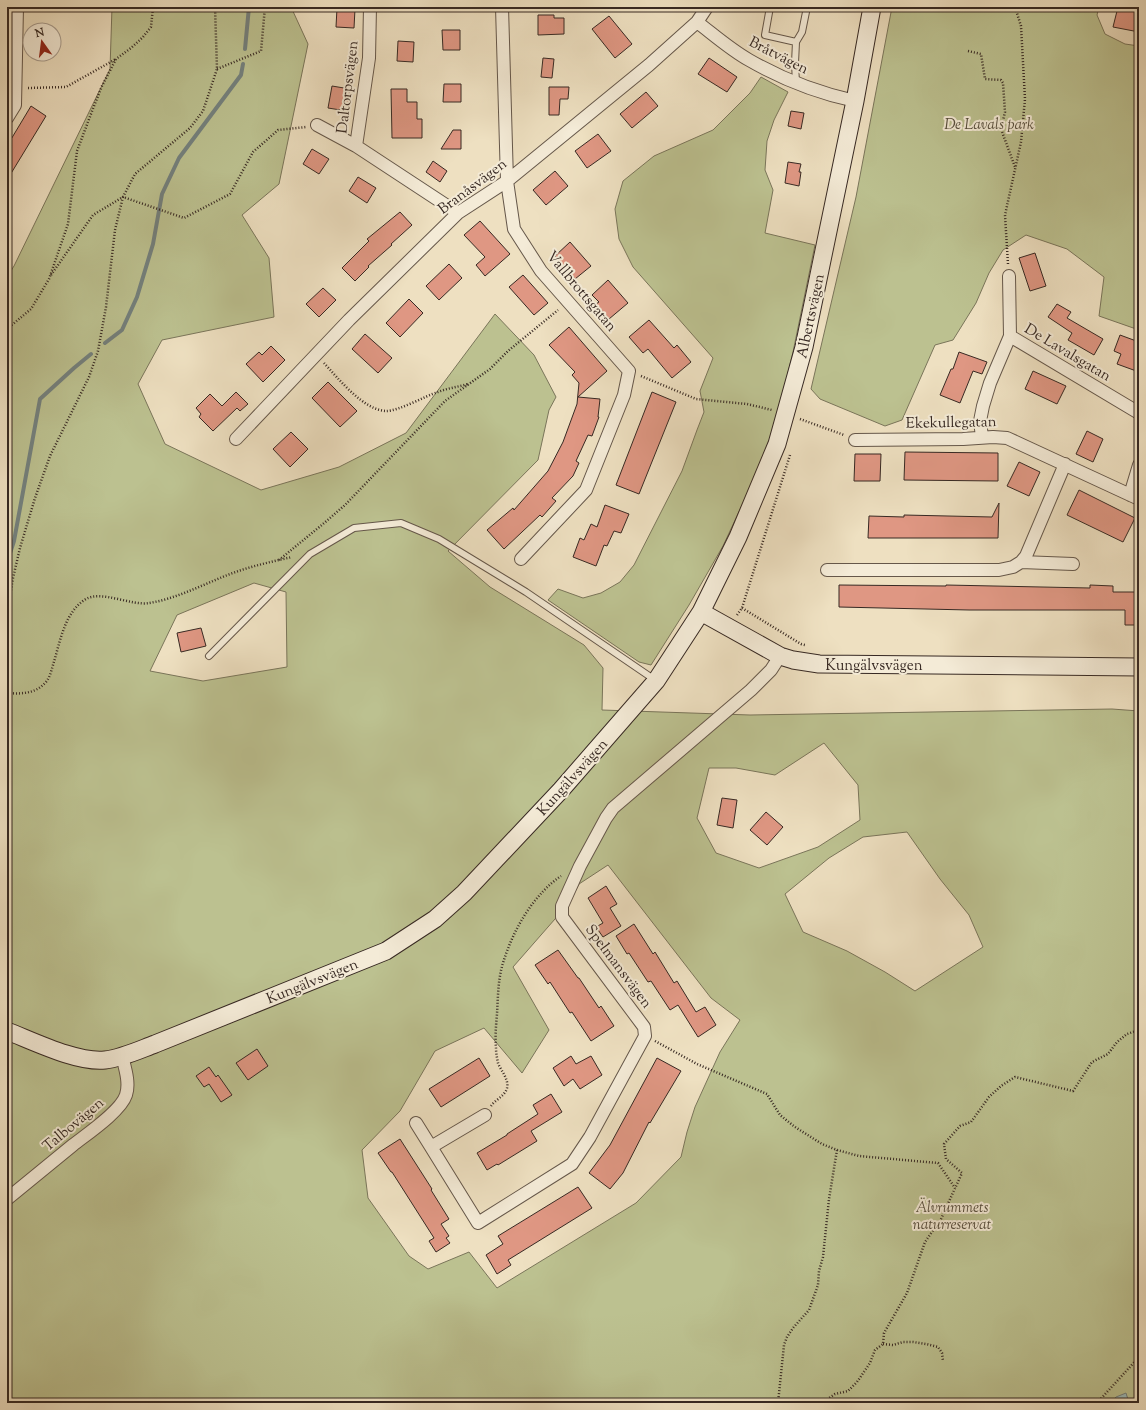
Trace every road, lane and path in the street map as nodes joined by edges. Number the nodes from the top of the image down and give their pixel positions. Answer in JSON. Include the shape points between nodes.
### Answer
{"nodes":[{"id":1,"x":17,"y":7,"type":"edge"},
{"id":2,"x":153,"y":7,"type":"edge"},
{"id":3,"x":215,"y":7,"type":"edge"},
{"id":4,"x":265,"y":7,"type":"edge"},
{"id":5,"x":370,"y":7,"type":"edge"},
{"id":6,"x":502,"y":7,"type":"edge"},
{"id":7,"x":707,"y":7,"type":"edge"},
{"id":8,"x":770,"y":7,"type":"edge"},
{"id":9,"x":807,"y":7,"type":"edge"},
{"id":10,"x":872,"y":7,"type":"edge"},
{"id":11,"x":1015,"y":7,"type":"edge"},
{"id":12,"x":697,"y":22,"type":"junction"},
{"id":13,"x":796,"y":42,"type":"junction"},
{"id":14,"x":968,"y":51,"type":"dead end"},
{"id":15,"x":116,"y":59,"type":"junction"},
{"id":16,"x":218,"y":69,"type":"junction"},
{"id":17,"x":796,"y":83,"type":"junction"},
{"id":18,"x":11,"y":88,"type":"edge"},
{"id":19,"x":855,"y":101,"type":"junction"},
{"id":20,"x":7,"y":118,"type":"edge"},
{"id":21,"x":317,"y":125,"type":"joint"},
{"id":22,"x":356,"y":146,"type":"junction"},
{"id":23,"x":1015,"y":167,"type":"junction"},
{"id":24,"x":507,"y":180,"type":"junction"},
{"id":25,"x":123,"y":197,"type":"junction"},
{"id":26,"x":458,"y":213,"type":"junction"},
{"id":27,"x":1009,"y":276,"type":"joint"},
{"id":28,"x":49,"y":278,"type":"junction"},
{"id":29,"x":568,"y":302,"type":"junction"},
{"id":30,"x":7,"y":329,"type":"edge"},
{"id":31,"x":1010,"y":336,"type":"junction"},
{"id":32,"x":316,"y":355,"type":"junction"},
{"id":33,"x":629,"y":371,"type":"junction"},
{"id":34,"x":470,"y":384,"type":"junction"},
{"id":35,"x":1139,"y":412,"type":"edge"},
{"id":36,"x":786,"y":413,"type":"junction"},
{"id":37,"x":982,"y":437,"type":"junction"},
{"id":38,"x":236,"y":439,"type":"dead end"},
{"id":39,"x":855,"y":440,"type":"joint"},
{"id":40,"x":1065,"y":464,"type":"junction"},
{"id":41,"x":1139,"y":464,"type":"edge"},
{"id":42,"x":1134,"y":497,"type":"edge"},
{"id":43,"x":310,"y":554,"type":"junction"},
{"id":44,"x":521,"y":559,"type":"dead end"},
{"id":45,"x":279,"y":560,"type":"junction"},
{"id":46,"x":1021,"y":562,"type":"junction"},
{"id":47,"x":1073,"y":564,"type":"dead end"},
{"id":48,"x":827,"y":570,"type":"dead end"},
{"id":49,"x":701,"y":612,"type":"junction"},
{"id":50,"x":7,"y":614,"type":"edge"},
{"id":51,"x":208,"y":656,"type":"dead end"},
{"id":52,"x":780,"y":656,"type":"junction"},
{"id":53,"x":1139,"y":667,"type":"edge"},
{"id":54,"x":656,"y":681,"type":"junction"},
{"id":55,"x":7,"y":693,"type":"edge"},
{"id":56,"x":580,"y":866,"type":"junction"},
{"id":57,"x":1139,"y":1030,"type":"edge"},
{"id":58,"x":7,"y":1031,"type":"edge"},
{"id":59,"x":645,"y":1036,"type":"junction"},
{"id":60,"x":122,"y":1056,"type":"junction"},
{"id":61,"x":485,"y":1114,"type":"joint"},
{"id":62,"x":416,"y":1123,"type":"dead end"},
{"id":63,"x":431,"y":1147,"type":"junction"},
{"id":64,"x":837,"y":1150,"type":"junction"},
{"id":65,"x":955,"y":1188,"type":"junction"},
{"id":66,"x":7,"y":1199,"type":"edge"},
{"id":67,"x":882,"y":1344,"type":"junction"},
{"id":68,"x":1139,"y":1357,"type":"edge"},
{"id":69,"x":944,"y":1361,"type":"dead end"},
{"id":70,"x":778,"y":1403,"type":"edge"},
{"id":71,"x":822,"y":1403,"type":"edge"},
{"id":72,"x":1097,"y":1403,"type":"edge"}],
"edges":[{"from":1,"to":18,"type":"street"},
{"from":2,"to":15,"type":"path","via":[[151,27],[131,48]]},
{"from":3,"to":16,"type":"path"},
{"from":4,"to":16,"type":"path","via":[[261,51]]},
{"from":5,"to":22,"type":"street","name":"Daltorpsvägen","via":[[369,58]]},
{"from":6,"to":24,"type":"street","name":"Vallbrottsgatan"},
{"from":7,"to":12,"type":"street","name":"Branåsvägen"},
{"from":8,"to":13,"type":"lane","via":[[765,35]]},
{"from":9,"to":13,"type":"lane","via":[[802,32]]},
{"from":10,"to":19,"type":"street","name":"Albertsvägen"},
{"from":11,"to":23,"type":"path","via":[[1020,26],[1024,99],[1021,142]]},
{"from":12,"to":17,"type":"street","name":"Bråtvägen","via":[[748,60]]},
{"from":12,"to":24,"type":"street","name":"Branåsvägen","via":[[649,65]]},
{"from":13,"to":17,"type":"lane"},
{"from":14,"to":23,"type":"path","via":[[981,54],[986,80],[1001,80],[1003,83],[1005,112],[1000,129]]},
{"from":15,"to":18,"type":"path","via":[[66,87]]},
{"from":15,"to":28,"type":"path","via":[[102,86],[77,151],[68,224]]},
{"from":16,"to":25,"type":"path","via":[[203,111],[190,128],[135,174]]},
{"from":17,"to":19,"type":"street","name":"Bråtvägen"},
{"from":18,"to":20,"type":"street","via":[[15,105]]},
{"from":19,"to":36,"type":"street","name":"Albertsvägen","via":[[804,347]]},
{"from":21,"to":22,"type":"street","name":"Daltorpsvägen"},
{"from":21,"to":25,"type":"path","via":[[278,130],[253,152],[230,194],[184,218]]},
{"from":22,"to":26,"type":"street","name":"Daltorpsvägen"},
{"from":23,"to":27,"type":"path","via":[[1005,215]]},
{"from":24,"to":26,"type":"street","name":"Branåsvägen"},
{"from":24,"to":29,"type":"street","name":"Vallbrottsgatan","via":[[514,228],[542,271]]},
{"from":25,"to":28,"type":"path","via":[[93,215]]},
{"from":25,"to":50,"type":"path","via":[[115,230],[98,351],[89,378],[50,456],[35,498],[20,548]]},
{"from":26,"to":32,"type":"street","name":"Branåsvägen"},
{"from":27,"to":31,"type":"street"},
{"from":28,"to":30,"type":"path","via":[[31,309]]},
{"from":29,"to":33,"type":"street","name":"Vallbrottsgatan"},
{"from":29,"to":34,"type":"path"},
{"from":31,"to":35,"type":"street","name":"De Lavalsgatan"},
{"from":31,"to":37,"type":"street","name":"De Lavalsgatan","via":[[983,406],[980,421]]},
{"from":32,"to":34,"type":"path","via":[[349,391],[370,406],[386,411]]},
{"from":32,"to":38,"type":"street","name":"Branåsvägen"},
{"from":33,"to":36,"type":"path","via":[[696,399],[747,404]]},
{"from":33,"to":44,"type":"street","via":[[624,395],[586,490]]},
{"from":34,"to":45,"type":"path","via":[[445,401],[346,505]]},
{"from":36,"to":39,"type":"path"},
{"from":36,"to":49,"type":"street","name":"Albertsvägen","via":[[764,477]]},
{"from":37,"to":39,"type":"street","name":"Ekekullegatan"},
{"from":37,"to":40,"type":"street","name":"Ekekullegatan","via":[[1008,438]]},
{"from":40,"to":42,"type":"street","name":"Ekekullegatan"},
{"from":40,"to":46,"type":"street","via":[[1026,556]]},
{"from":41,"to":42,"type":"street"},
{"from":43,"to":45,"type":"path"},
{"from":43,"to":51,"type":"lane"},
{"from":43,"to":54,"type":"lane","via":[[354,528],[401,523],[439,539],[526,592]]},
{"from":45,"to":55,"type":"path","via":[[227,575],[163,601],[144,604],[95,597],[86,599],[75,609],[65,626],[45,684],[34,691]]},
{"from":46,"to":47,"type":"street"},
{"from":46,"to":48,"type":"street","via":[[999,570]]},
{"from":49,"to":52,"type":"street","name":"Kungälvsvägen"},
{"from":49,"to":54,"type":"street","name":"Kungälvsvägen"},
{"from":52,"to":53,"type":"street","name":"Kungälvsvägen","via":[[819,664]]},
{"from":52,"to":56,"type":"street","name":"Spelmansvägen","via":[[771,670],[751,690],[613,808]]},
{"from":54,"to":60,"type":"street","name":"Kungälvsvägen","via":[[561,790],[464,893],[435,919],[386,951]]},
{"from":56,"to":59,"type":"street","name":"Spelmansvägen","via":[[562,906],[562,917],[644,1027]]},
{"from":56,"to":61,"type":"path","via":[[552,882],[534,902],[519,924],[505,957],[498,991],[496,1049],[507,1087],[505,1093],[494,1101]]},
{"from":57,"to":65,"type":"path","via":[[1127,1034],[1108,1054],[1092,1062],[1073,1091],[1015,1077],[1001,1086],[989,1097],[971,1122],[960,1126],[944,1144],[946,1159],[962,1173]]},
{"from":58,"to":60,"type":"street","name":"Kungälvsvägen","via":[[74,1057],[103,1060]]},
{"from":59,"to":63,"type":"street","via":[[590,1138],[572,1164],[478,1224]]},
{"from":59,"to":64,"type":"path","via":[[697,1064],[766,1094],[780,1115],[795,1127]]},
{"from":60,"to":66,"type":"street","name":"Talbovägen","via":[[127,1088],[121,1105]]},
{"from":61,"to":63,"type":"street"},
{"from":62,"to":63,"type":"street"},
{"from":64,"to":65,"type":"path","via":[[859,1156],[938,1163]]},
{"from":64,"to":70,"type":"path","via":[[818,1284],[809,1310],[793,1328],[784,1345]]},
{"from":65,"to":67,"type":"path","via":[[941,1218],[925,1242],[907,1293],[884,1333]]},
{"from":67,"to":69,"type":"path","via":[[912,1342],[938,1347]]},
{"from":67,"to":71,"type":"path","via":[[875,1350],[857,1382],[848,1391],[835,1394]]},
{"from":68,"to":72,"type":"path"}]}
